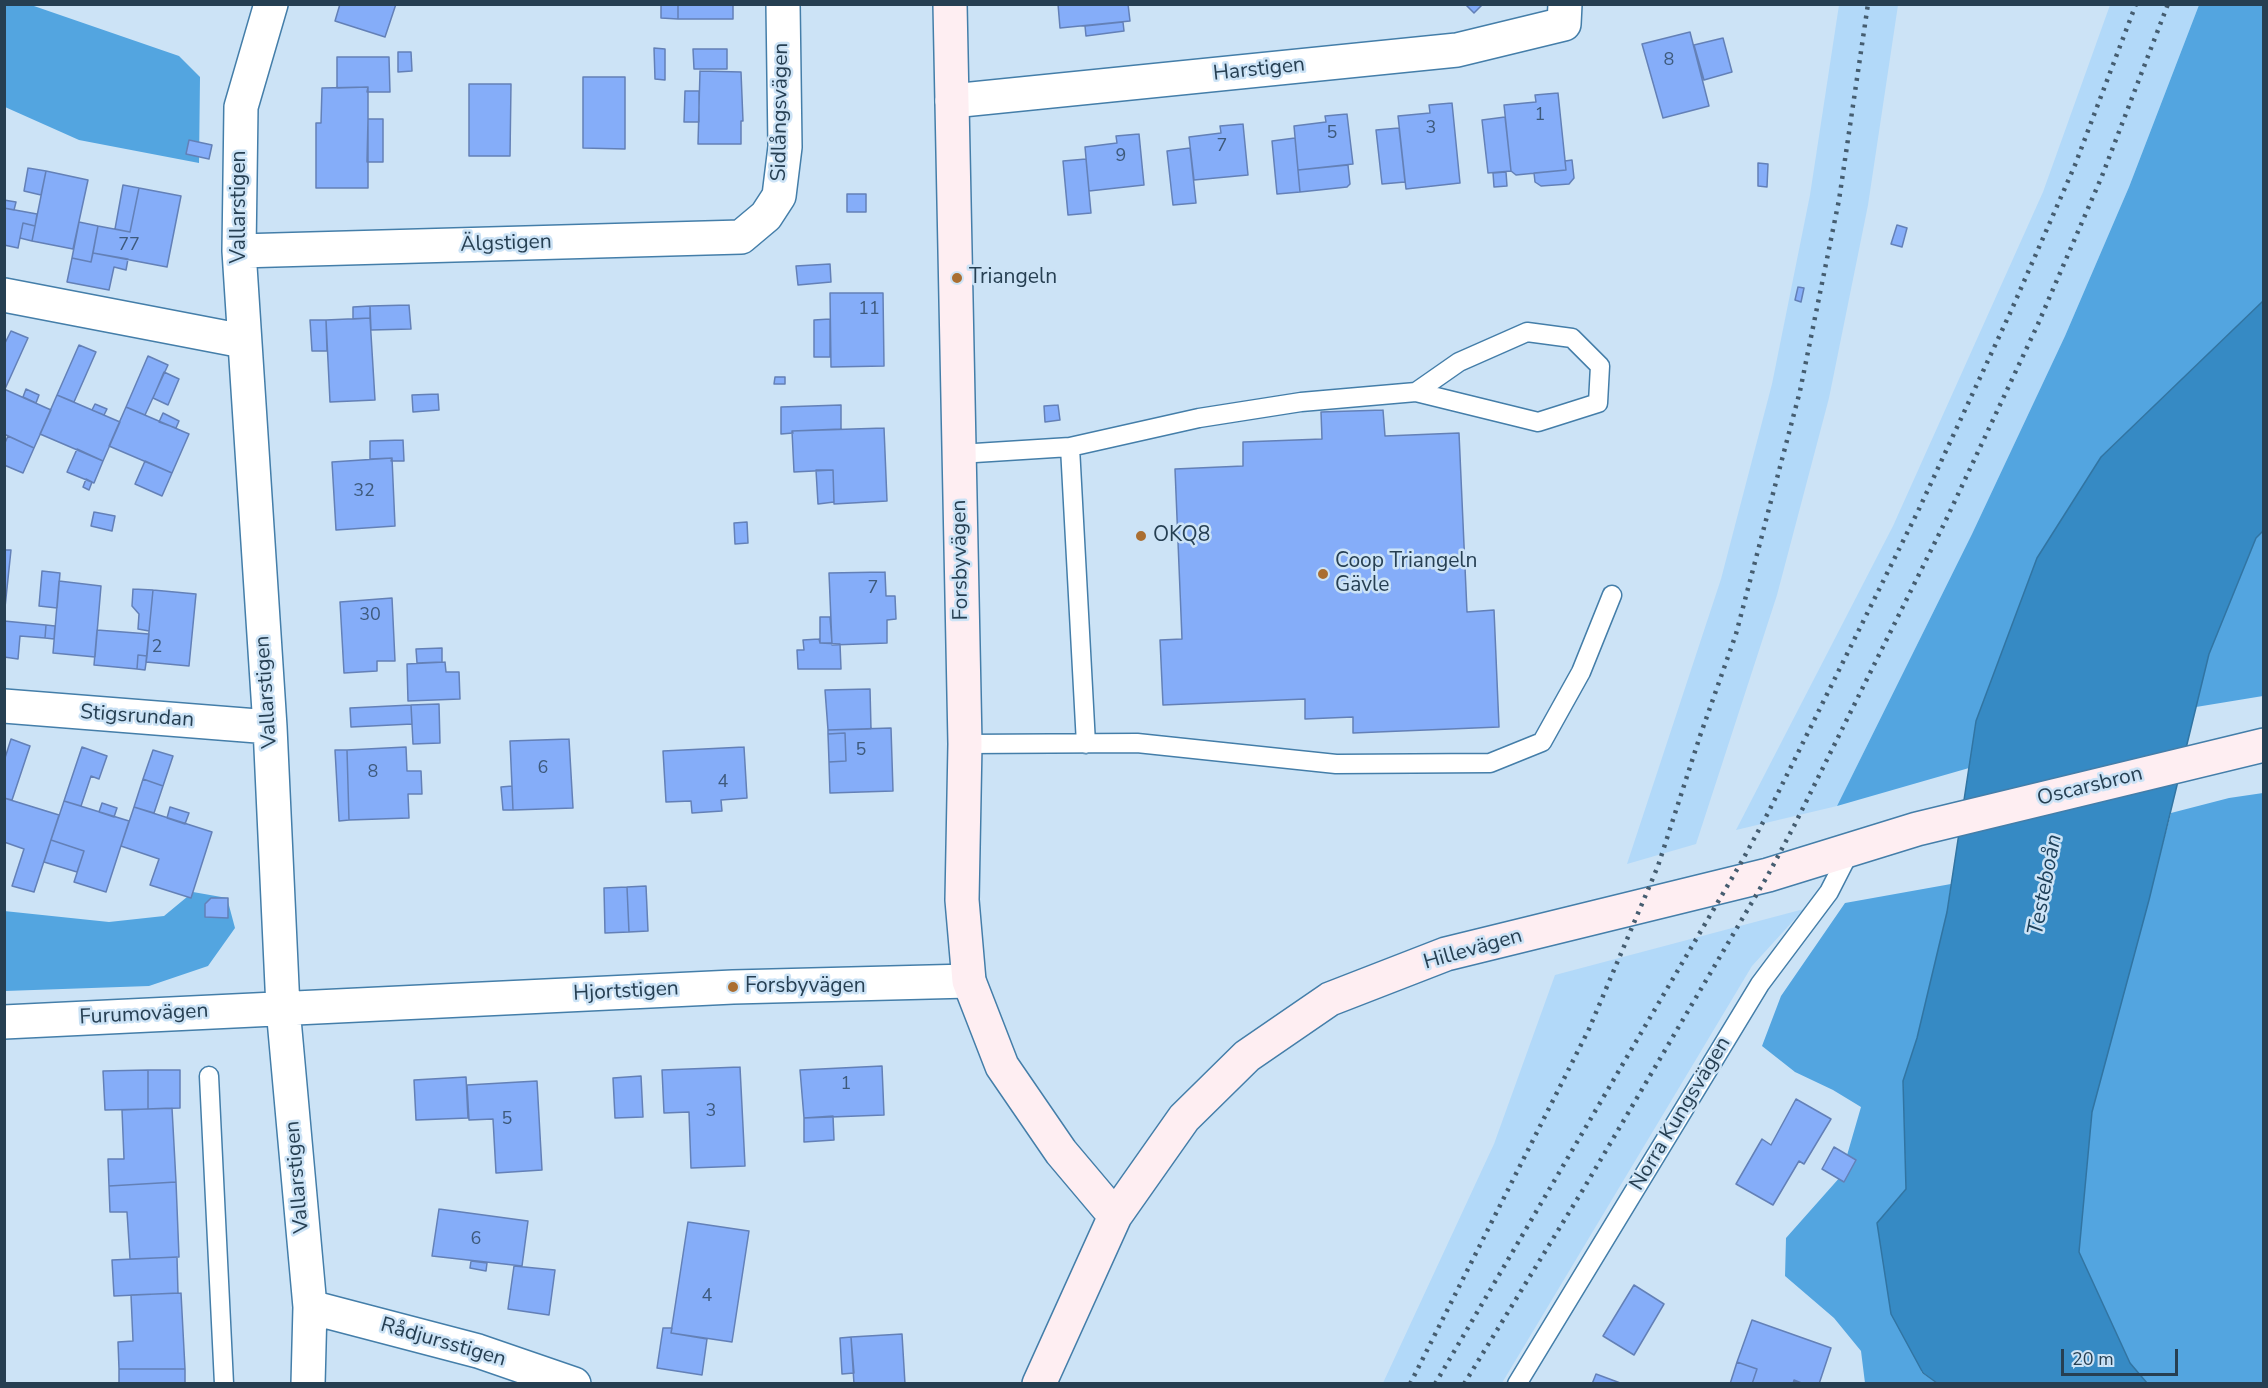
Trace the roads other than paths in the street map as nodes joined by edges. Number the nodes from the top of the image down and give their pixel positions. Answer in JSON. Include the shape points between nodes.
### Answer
{"nodes":[{"id":1,"x":271,"y":4,"type":"edge"},
{"id":2,"x":783,"y":4,"type":"edge"},
{"id":3,"x":951,"y":4,"type":"edge"},
{"id":4,"x":1565,"y":14,"type":"edge"},
{"id":5,"x":952,"y":101,"type":"junction"},
{"id":6,"x":766,"y":216,"type":"joint"},
{"id":7,"x":239,"y":251,"type":"junction"},
{"id":8,"x":4,"y":295,"type":"edge"},
{"id":9,"x":243,"y":341,"type":"junction"},
{"id":10,"x":1416,"y":392,"type":"junction"},
{"id":11,"x":1070,"y":447,"type":"junction"},
{"id":12,"x":959,"y":454,"type":"junction"},
{"id":13,"x":1612,"y":595,"type":"dead end"},
{"id":14,"x":4,"y":706,"type":"edge"},
{"id":15,"x":270,"y":727,"type":"junction"},
{"id":16,"x":965,"y":744,"type":"junction"},
{"id":17,"x":1086,"y":744,"type":"junction"},
{"id":18,"x":2264,"y":745,"type":"edge"},
{"id":19,"x":1917,"y":829,"type":"joint"},
{"id":20,"x":1851,"y":848,"type":"junction"},
{"id":21,"x":969,"y":981,"type":"junction"},
{"id":22,"x":283,"y":1008,"type":"junction"},
{"id":23,"x":4,"y":1022,"type":"edge"},
{"id":24,"x":209,"y":1076,"type":"dead end"},
{"id":25,"x":1115,"y":1216,"type":"junction"},
{"id":26,"x":310,"y":1307,"type":"junction"},
{"id":27,"x":224,"y":1383,"type":"edge"},
{"id":28,"x":308,"y":1383,"type":"edge"},
{"id":29,"x":574,"y":1383,"type":"edge"},
{"id":30,"x":1039,"y":1383,"type":"edge"},
{"id":31,"x":1517,"y":1383,"type":"edge"}],
"edges":[{"from":1,"to":7,"type":"street","name":"Vallarstigen","via":[[241,106]]},
{"from":2,"to":6,"type":"street","name":"Sidlångsvägen","via":[[785,147],[779,196]]},
{"from":3,"to":5,"type":"street","name":"Forsbyvägen"},
{"from":4,"to":5,"type":"street","name":"Harstigen","via":[[1457,50]]},
{"from":5,"to":12,"type":"street","name":"Forsbyvägen"},
{"from":6,"to":7,"type":"street","name":"Älgstigen","via":[[741,237]]},
{"from":7,"to":9,"type":"street","name":"Vallarstigen"},
{"from":8,"to":9,"type":"street"},
{"from":9,"to":15,"type":"street","name":"Vallarstigen"},
{"from":10,"to":10,"type":"lane","via":[[1538,422],[1598,403],[1600,366],[1572,338],[1527,332],[1459,362]]},
{"from":10,"to":11,"type":"lane","via":[[1301,402],[1199,418]]},
{"from":11,"to":12,"type":"lane"},
{"from":11,"to":17,"type":"lane"},
{"from":12,"to":16,"type":"street","name":"Forsbyvägen"},
{"from":13,"to":17,"type":"lane","via":[[1581,672],[1542,742],[1490,763],[1336,764],[1137,743]]},
{"from":14,"to":15,"type":"street","name":"Stigsrundan"},
{"from":15,"to":22,"type":"street","name":"Vallarstigen"},
{"from":16,"to":17,"type":"lane"},
{"from":16,"to":21,"type":"street","name":"Forsbyvägen","via":[[962,900]]},
{"from":18,"to":19,"type":"street","name":"Oscarsbron"},
{"from":19,"to":20,"type":"street","name":"Hillevägen"},
{"from":20,"to":25,"type":"street","name":"Hillevägen","via":[[1768,875],[1446,954],[1330,999],[1247,1056],[1184,1118]]},
{"from":20,"to":31,"type":"lane","name":"Norra Kungsvägen","via":[[1829,892],[1760,984]]},
{"from":21,"to":22,"type":"street","name":"Hjortstigen","via":[[733,987]]},
{"from":21,"to":25,"type":"street","name":"Forsbyvägen","via":[[1002,1066],[1060,1152]]},
{"from":22,"to":23,"type":"street","name":"Furumovägen"},
{"from":22,"to":26,"type":"street","name":"Vallarstigen"},
{"from":24,"to":27,"type":"lane"},
{"from":25,"to":30,"type":"street"},
{"from":26,"to":28,"type":"street","name":"Vallarstigen"},
{"from":26,"to":29,"type":"street","name":"Rådjursstigen","via":[[478,1351]]}]}
